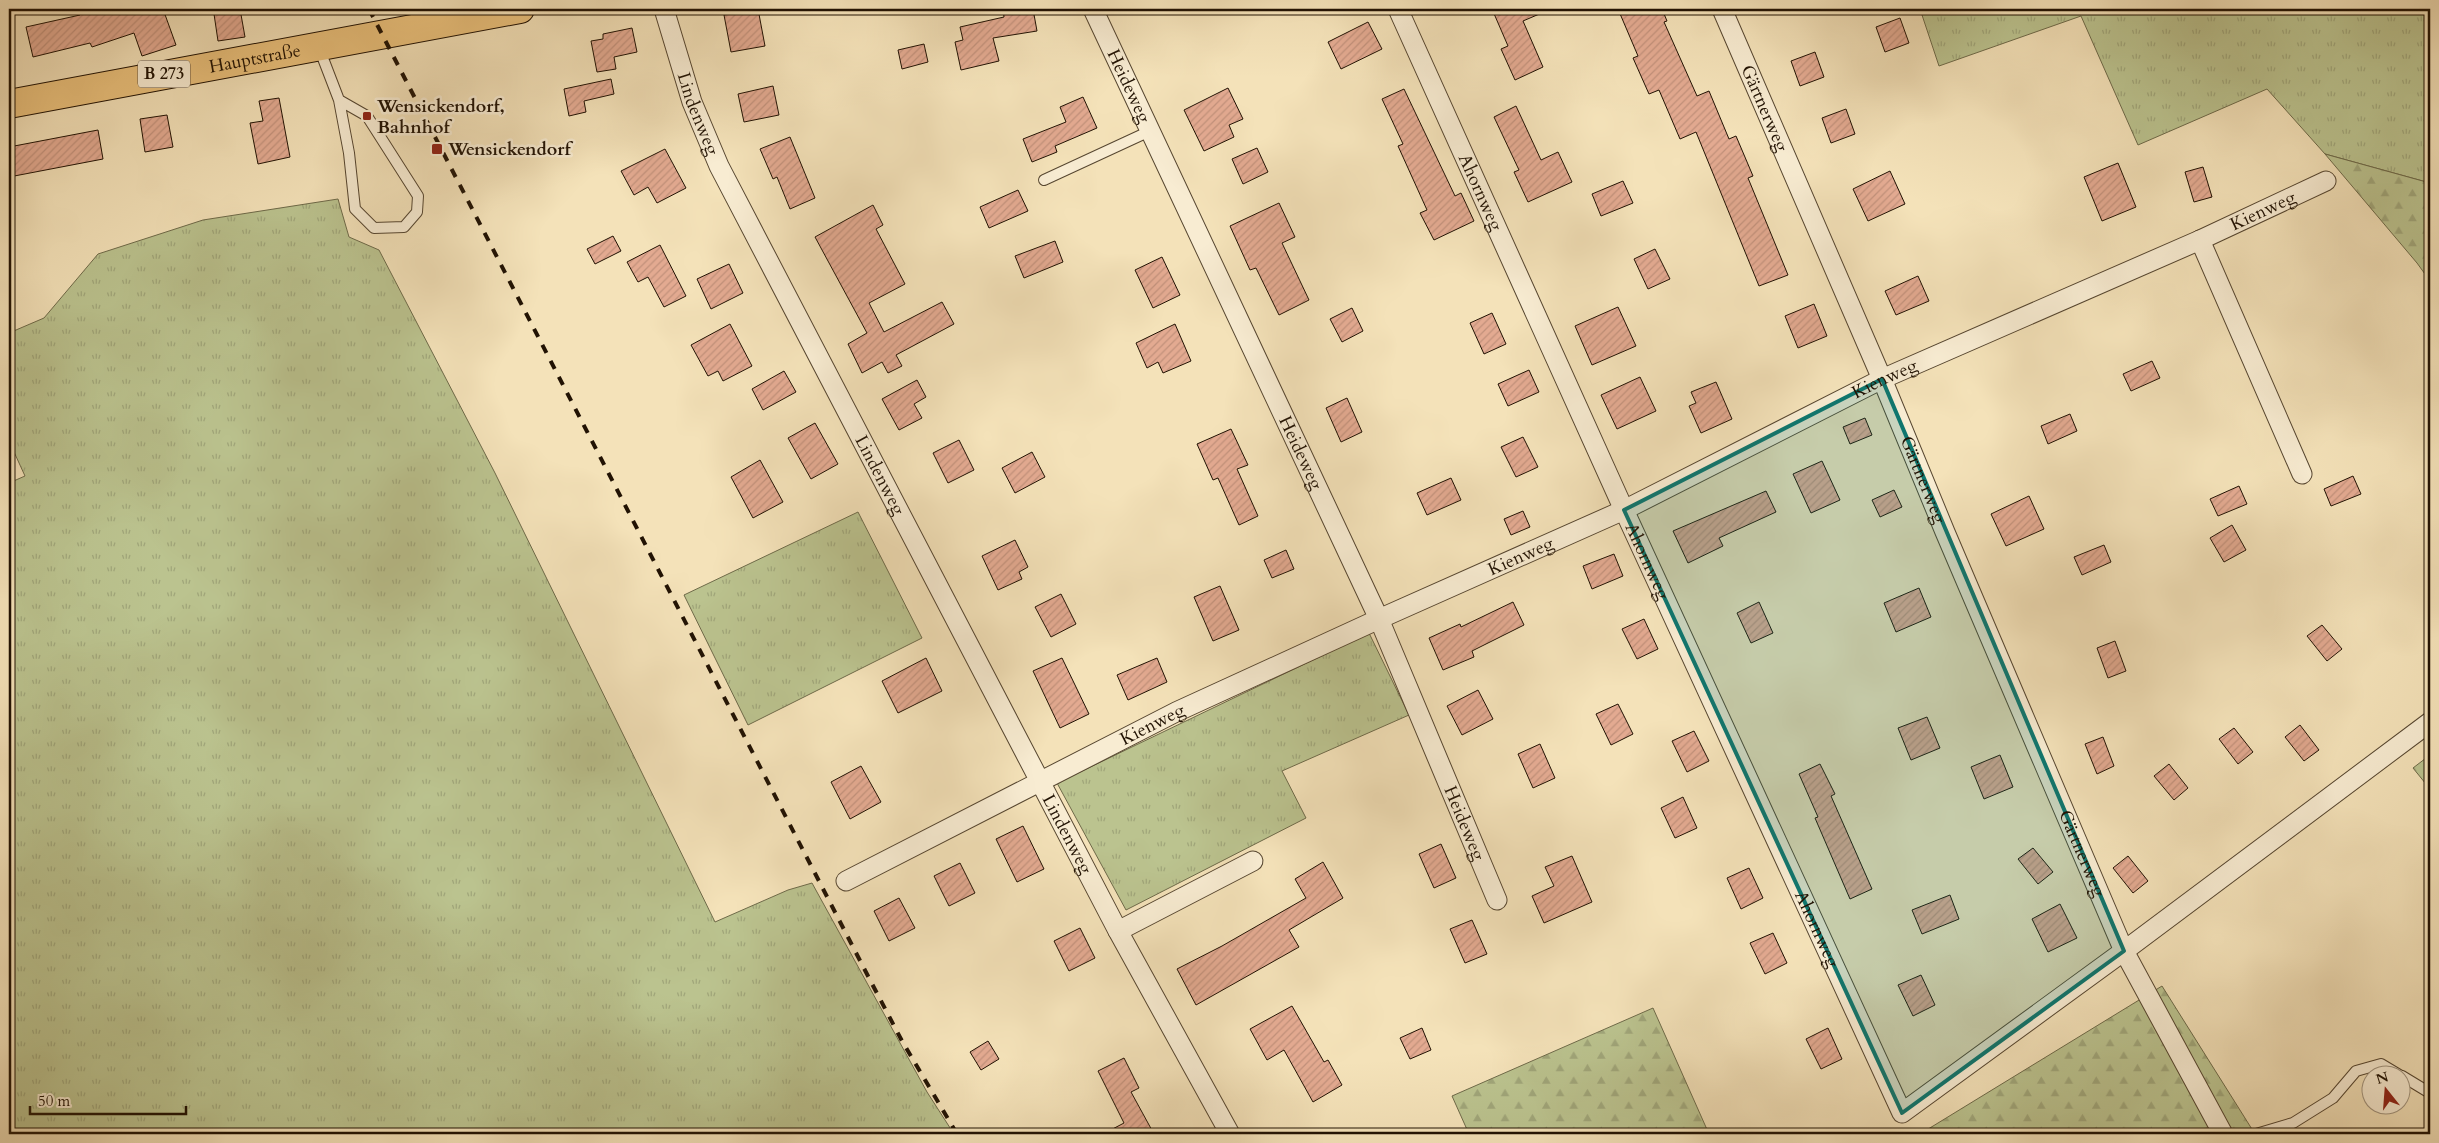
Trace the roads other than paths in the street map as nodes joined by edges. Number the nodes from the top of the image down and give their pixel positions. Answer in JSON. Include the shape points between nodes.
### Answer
{"nodes":[{"id":1,"x":520,"y":9,"type":"edge"},
{"id":2,"x":664,"y":9,"type":"edge"},
{"id":3,"x":1093,"y":9,"type":"edge"},
{"id":4,"x":1398,"y":9,"type":"edge"},
{"id":5,"x":1722,"y":9,"type":"edge"},
{"id":6,"x":318,"y":45,"type":"junction"},
{"id":7,"x":340,"y":100,"type":"junction"},
{"id":8,"x":9,"y":104,"type":"edge"},
{"id":9,"x":1150,"y":131,"type":"junction"},
{"id":10,"x":1044,"y":180,"type":"dead end"},
{"id":11,"x":2326,"y":181,"type":"dead end"},
{"id":12,"x":2200,"y":240,"type":"junction"},
{"id":13,"x":1882,"y":379,"type":"junction"},
{"id":14,"x":2302,"y":474,"type":"dead end"},
{"id":15,"x":1624,"y":510,"type":"junction"},
{"id":16,"x":1379,"y":618,"type":"junction"},
{"id":17,"x":2430,"y":722,"type":"edge"},
{"id":18,"x":1040,"y":781,"type":"junction"},
{"id":19,"x":1253,"y":861,"type":"dead end"},
{"id":20,"x":846,"y":881,"type":"dead end"},
{"id":21,"x":1497,"y":900,"type":"dead end"},
{"id":22,"x":1118,"y":931,"type":"junction"},
{"id":23,"x":2124,"y":951,"type":"junction"},
{"id":24,"x":2362,"y":1069,"type":"edge"},
{"id":25,"x":2412,"y":1082,"type":"edge"},
{"id":26,"x":2430,"y":1093,"type":"edge"},
{"id":27,"x":1230,"y":1134,"type":"edge"},
{"id":28,"x":2223,"y":1134,"type":"edge"},
{"id":29,"x":2256,"y":1134,"type":"edge"}],
"edges":[{"from":1,"to":6,"type":"main road","name":"Hauptstraße","number":"B 273","via":[[430,21],[382,34]]},
{"from":2,"to":18,"type":"street","name":"Lindenweg","via":[[692,102],[719,166]]},
{"from":3,"to":9,"type":"street","name":"Heideweg"},
{"from":4,"to":15,"type":"street","name":"Ahornweg"},
{"from":5,"to":13,"type":"street","name":"Gärtnerweg"},
{"from":6,"to":7,"type":"lane"},
{"from":6,"to":8,"type":"main road","name":"Hauptstraße","number":"B 273"},
{"from":7,"to":7,"type":"lane","via":[[355,209],[374,228],[404,227],[416,212],[418,196],[367,116]]},
{"from":9,"to":10,"type":"lane"},
{"from":9,"to":16,"type":"street","name":"Heideweg"},
{"from":11,"to":12,"type":"street","name":"Kienweg"},
{"from":12,"to":13,"type":"street","name":"Kienweg"},
{"from":12,"to":14,"type":"street"},
{"from":13,"to":15,"type":"street","name":"Kienweg"},
{"from":13,"to":23,"type":"street","name":"Gärtnerweg"},
{"from":15,"to":16,"type":"street","name":"Kienweg"},
{"from":15,"to":23,"type":"street","name":"Ahornweg","via":[[1902,1113]]},
{"from":16,"to":18,"type":"street","name":"Kienweg","via":[[1176,712]]},
{"from":16,"to":21,"type":"street","name":"Heideweg"},
{"from":17,"to":23,"type":"street"},
{"from":18,"to":20,"type":"street","name":"Kienweg"},
{"from":18,"to":22,"type":"street","name":"Lindenweg"},
{"from":19,"to":22,"type":"street"},
{"from":22,"to":27,"type":"street","name":"Lindenweg"},
{"from":23,"to":28,"type":"street","name":"Gärtnerweg"},
{"from":24,"to":29,"type":"lane","via":[[2356,1071],[2333,1098],[2293,1123]]},
{"from":25,"to":26,"type":"lane"}]}
